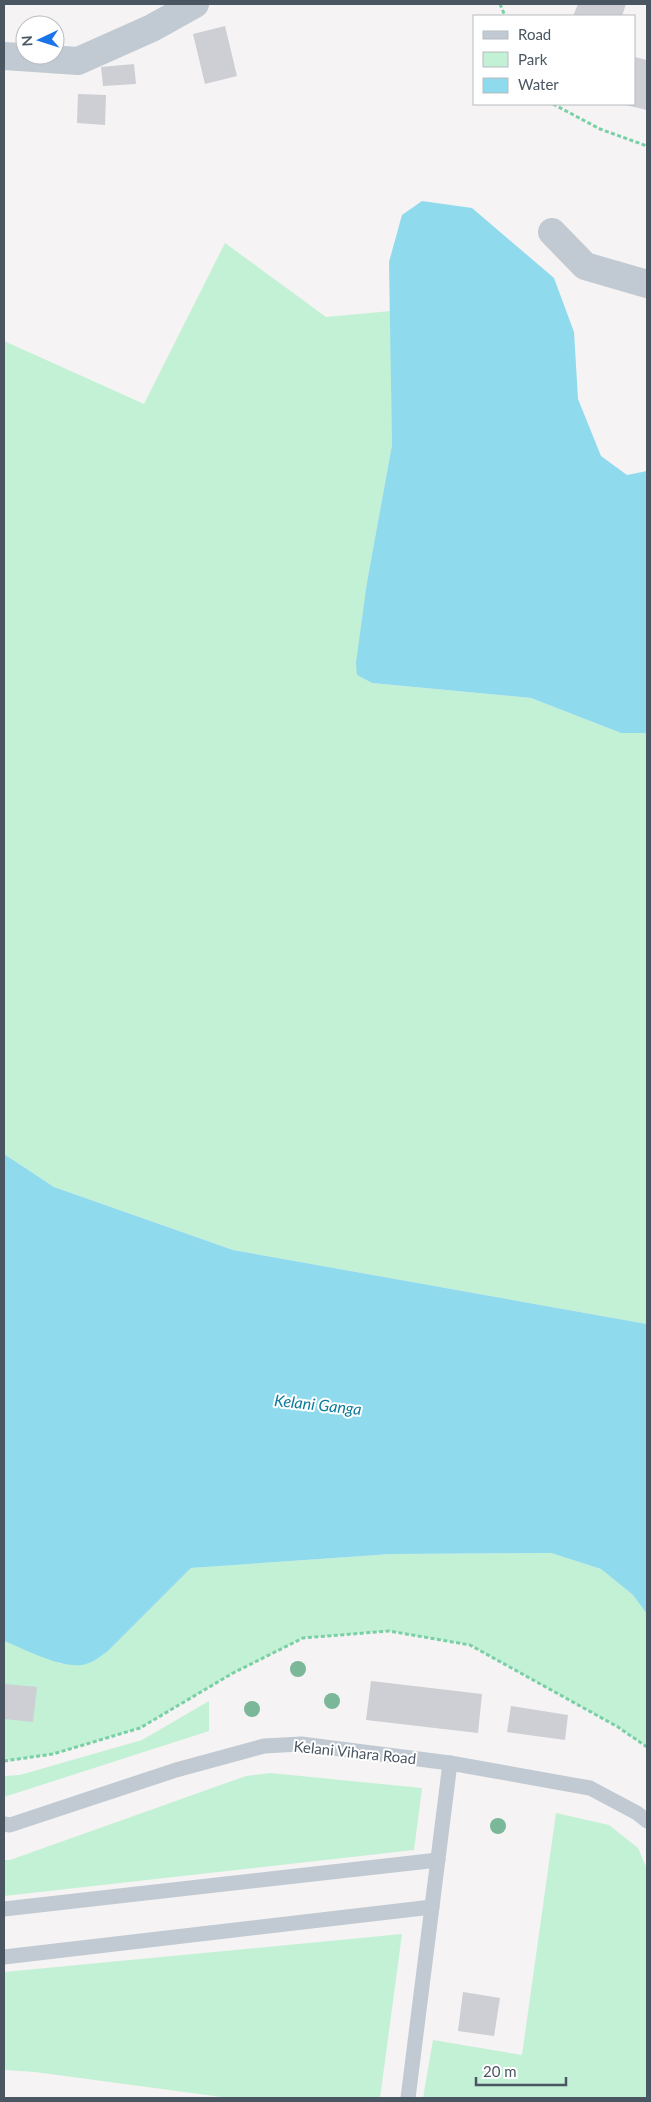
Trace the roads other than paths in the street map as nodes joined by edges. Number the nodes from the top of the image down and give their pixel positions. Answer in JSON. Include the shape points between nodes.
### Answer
{"nodes":[{"id":1,"x":195,"y":4,"type":"edge"},
{"id":2,"x":4,"y":56,"type":"edge"},
{"id":3,"x":552,"y":232,"type":"dead end"},
{"id":4,"x":647,"y":284,"type":"edge"},
{"id":5,"x":450,"y":1763,"type":"junction"},
{"id":6,"x":647,"y":1821,"type":"edge"},
{"id":7,"x":4,"y":1824,"type":"edge"},
{"id":8,"x":438,"y":1860,"type":"junction"},
{"id":9,"x":432,"y":1908,"type":"junction"},
{"id":10,"x":4,"y":1909,"type":"edge"},
{"id":11,"x":4,"y":1957,"type":"edge"},
{"id":12,"x":408,"y":2098,"type":"edge"}],
"edges":[{"from":1,"to":2,"type":"street","via":[[152,28],[78,61]]},
{"from":3,"to":4,"type":"street","via":[[585,266]]},
{"from":5,"to":6,"type":"lane","name":"Kelani Vihara Road","via":[[590,1788]]},
{"from":5,"to":7,"type":"lane","name":"Kelani Vihara Road","via":[[301,1744],[264,1746],[176,1770],[10,1825]]},
{"from":5,"to":8,"type":"lane"},
{"from":8,"to":9,"type":"lane"},
{"from":8,"to":10,"type":"lane"},
{"from":9,"to":11,"type":"lane"},
{"from":9,"to":12,"type":"lane"}]}
